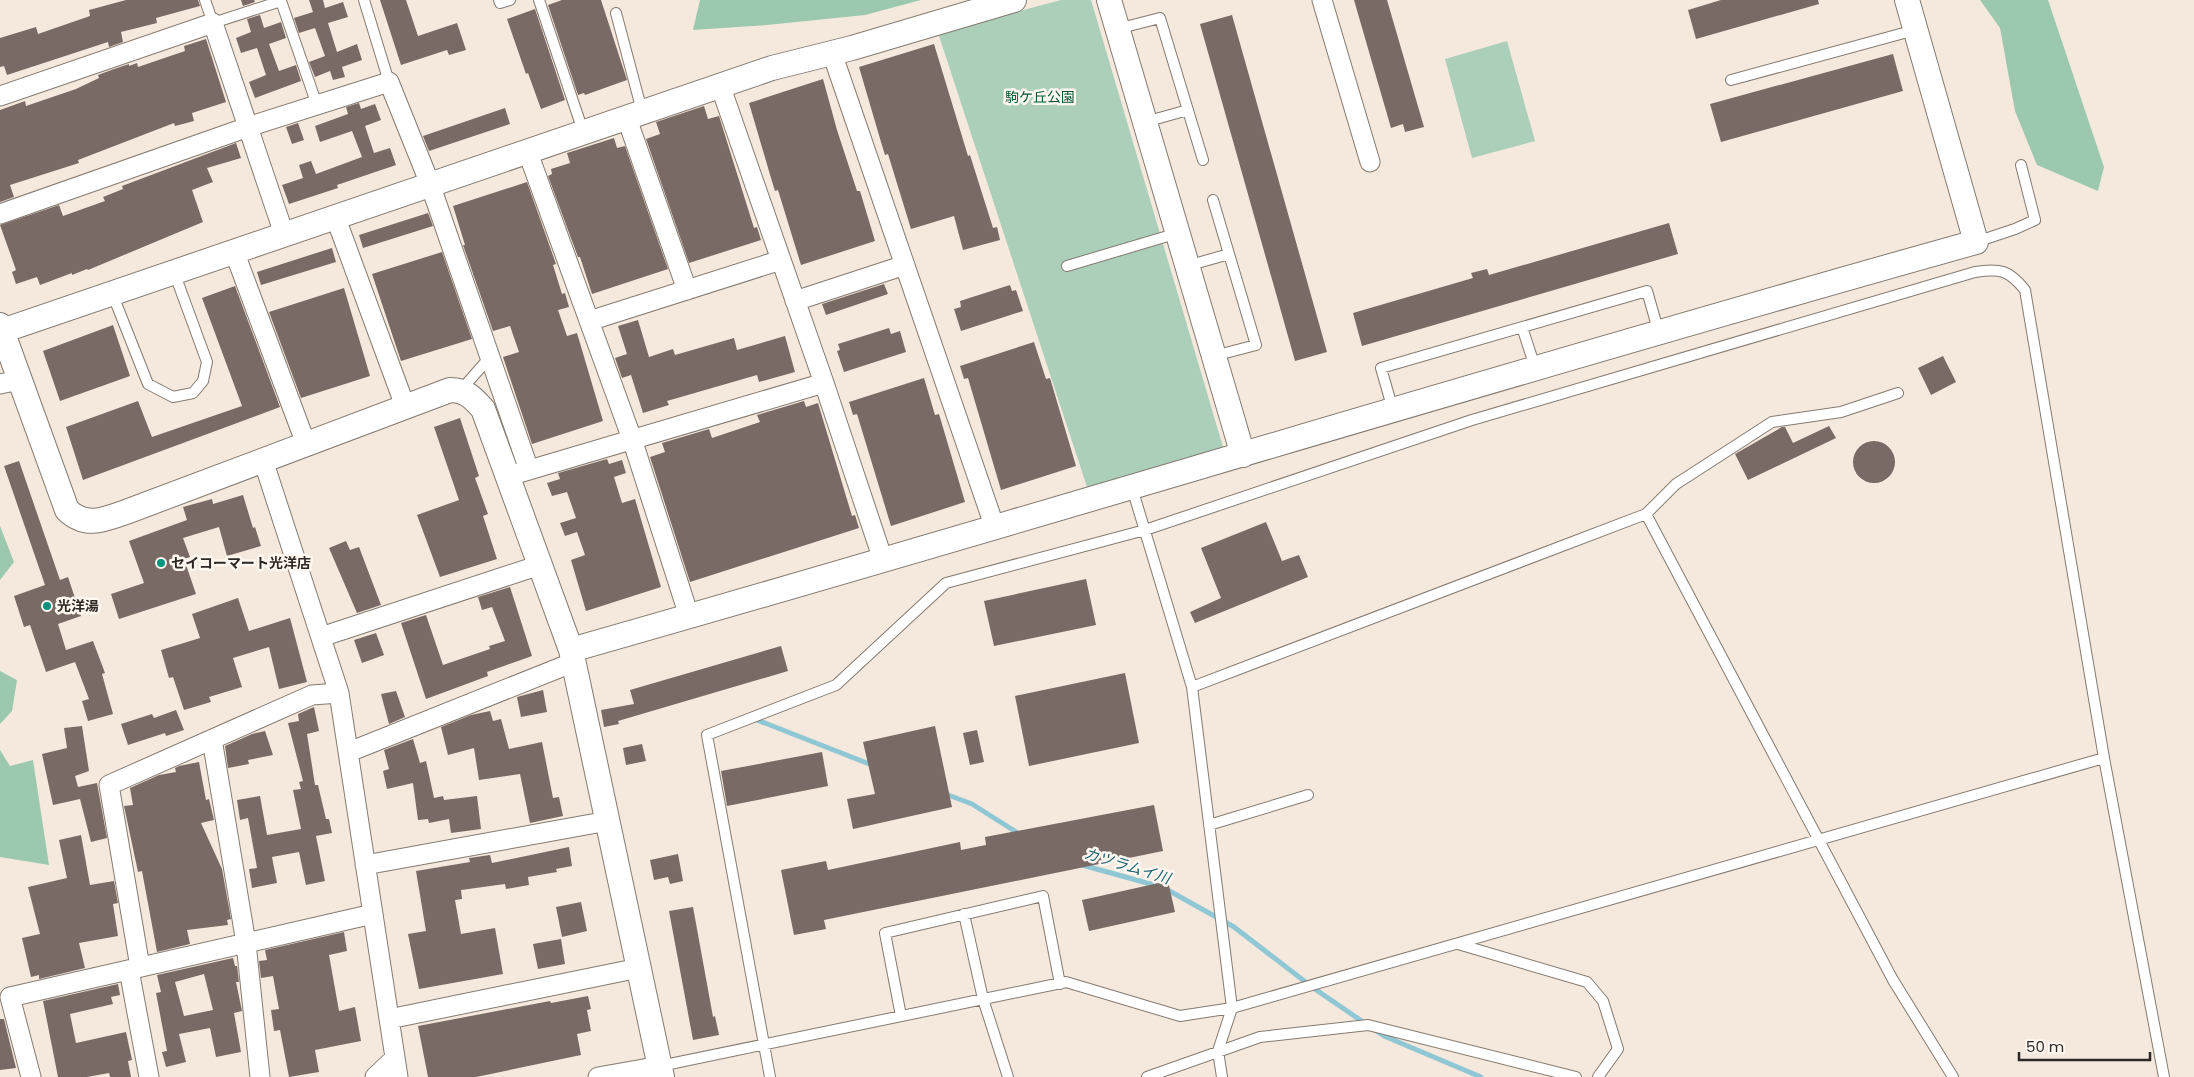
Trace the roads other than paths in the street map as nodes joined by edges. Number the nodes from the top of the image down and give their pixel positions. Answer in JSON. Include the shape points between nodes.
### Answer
{"nodes":[{"id":1,"x":205,"y":0,"type":"edge"},
{"id":2,"x":364,"y":0,"type":"edge"},
{"id":3,"x":499,"y":0,"type":"edge"},
{"id":4,"x":510,"y":0,"type":"edge"},
{"id":5,"x":539,"y":0,"type":"edge"},
{"id":6,"x":1014,"y":0,"type":"edge"},
{"id":7,"x":1109,"y":0,"type":"edge"},
{"id":8,"x":1322,"y":0,"type":"edge"},
{"id":9,"x":1907,"y":0,"type":"edge"},
{"id":10,"x":616,"y":13,"type":"dead end"},
{"id":11,"x":213,"y":23,"type":"junction"},
{"id":12,"x":1118,"y":29,"type":"junction"},
{"id":13,"x":1915,"y":30,"type":"junction"},
{"id":14,"x":832,"y":53,"type":"junction"},
{"id":15,"x":1732,"y":80,"type":"dead end"},
{"id":16,"x":389,"y":82,"type":"junction"},
{"id":17,"x":720,"y":85,"type":"junction"},
{"id":18,"x":0,"y":96,"type":"edge"},
{"id":19,"x":317,"y":105,"type":"junction"},
{"id":20,"x":1188,"y":110,"type":"junction"},
{"id":21,"x":634,"y":114,"type":"junction"},
{"id":22,"x":1145,"y":122,"type":"junction"},
{"id":23,"x":248,"y":127,"type":"junction"},
{"id":24,"x":583,"y":131,"type":"junction"},
{"id":25,"x":527,"y":150,"type":"junction"},
{"id":26,"x":1203,"y":160,"type":"dead end"},
{"id":27,"x":1370,"y":162,"type":"dead end"},
{"id":28,"x":2021,"y":165,"type":"dead end"},
{"id":29,"x":430,"y":184,"type":"junction"},
{"id":30,"x":1214,"y":200,"type":"dead end"},
{"id":31,"x":0,"y":214,"type":"edge"},
{"id":32,"x":335,"y":216,"type":"junction"},
{"id":33,"x":284,"y":234,"type":"junction"},
{"id":34,"x":1178,"y":234,"type":"junction"},
{"id":35,"x":1976,"y":242,"type":"junction"},
{"id":36,"x":234,"y":251,"type":"junction"},
{"id":37,"x":1229,"y":254,"type":"junction"},
{"id":38,"x":781,"y":260,"type":"junction"},
{"id":39,"x":905,"y":265,"type":"junction"},
{"id":40,"x":1066,"y":266,"type":"dead end"},
{"id":41,"x":1187,"y":266,"type":"junction"},
{"id":42,"x":174,"y":272,"type":"junction"},
{"id":43,"x":687,"y":290,"type":"junction"},
{"id":44,"x":112,"y":293,"type":"junction"},
{"id":45,"x":795,"y":301,"type":"junction"},
{"id":46,"x":589,"y":321,"type":"junction"},
{"id":47,"x":1522,"y":327,"type":"junction"},
{"id":48,"x":1,"y":328,"type":"edge"},
{"id":49,"x":1659,"y":333,"type":"junction"},
{"id":50,"x":1214,"y":356,"type":"junction"},
{"id":51,"x":490,"y":357,"type":"junction"},
{"id":52,"x":1535,"y":368,"type":"junction"},
{"id":53,"x":10,"y":382,"type":"edge"},
{"id":54,"x":824,"y":383,"type":"junction"},
{"id":55,"x":461,"y":390,"type":"junction"},
{"id":56,"x":1898,"y":393,"type":"dead end"},
{"id":57,"x":405,"y":406,"type":"junction"},
{"id":58,"x":1394,"y":410,"type":"junction"},
{"id":59,"x":632,"y":439,"type":"junction"},
{"id":60,"x":306,"y":444,"type":"junction"},
{"id":61,"x":1243,"y":455,"type":"junction"},
{"id":62,"x":263,"y":460,"type":"junction"},
{"id":63,"x":518,"y":473,"type":"junction"},
{"id":64,"x":1132,"y":488,"type":"junction"},
{"id":65,"x":1646,"y":514,"type":"junction"},
{"id":66,"x":995,"y":528,"type":"junction"},
{"id":67,"x":1145,"y":530,"type":"junction"},
{"id":68,"x":883,"y":560,"type":"junction"},
{"id":69,"x":540,"y":565,"type":"junction"},
{"id":70,"x":689,"y":616,"type":"junction"},
{"id":71,"x":321,"y":637,"type":"junction"},
{"id":72,"x":572,"y":656,"type":"junction"},
{"id":73,"x":1192,"y":687,"type":"junction"},
{"id":74,"x":339,"y":693,"type":"junction"},
{"id":75,"x":212,"y":740,"type":"junction"},
{"id":76,"x":349,"y":752,"type":"junction"},
{"id":77,"x":2104,"y":758,"type":"junction"},
{"id":78,"x":1308,"y":795,"type":"dead end"},
{"id":79,"x":608,"y":821,"type":"junction"},
{"id":80,"x":1209,"y":825,"type":"junction"},
{"id":81,"x":1818,"y":839,"type":"junction"},
{"id":82,"x":365,"y":865,"type":"junction"},
{"id":83,"x":372,"y":914,"type":"junction"},
{"id":84,"x":964,"y":914,"type":"junction"},
{"id":85,"x":246,"y":943,"type":"junction"},
{"id":86,"x":1457,"y":944,"type":"junction"},
{"id":87,"x":639,"y":968,"type":"junction"},
{"id":88,"x":135,"y":969,"type":"junction"},
{"id":89,"x":1060,"y":984,"type":"junction"},
{"id":90,"x":983,"y":999,"type":"junction"},
{"id":91,"x":1232,"y":1008,"type":"junction"},
{"id":92,"x":902,"y":1016,"type":"junction"},
{"id":93,"x":389,"y":1018,"type":"junction"},
{"id":94,"x":8,"y":1019,"type":"edge"},
{"id":95,"x":763,"y":1045,"type":"junction"},
{"id":96,"x":1218,"y":1051,"type":"junction"},
{"id":97,"x":395,"y":1058,"type":"junction"},
{"id":98,"x":661,"y":1071,"type":"edge"},
{"id":99,"x":31,"y":1077,"type":"edge"},
{"id":100,"x":149,"y":1077,"type":"edge"},
{"id":101,"x":260,"y":1077,"type":"edge"},
{"id":102,"x":375,"y":1077,"type":"edge"},
{"id":103,"x":398,"y":1077,"type":"edge"},
{"id":104,"x":598,"y":1077,"type":"edge"},
{"id":105,"x":770,"y":1077,"type":"edge"},
{"id":106,"x":1008,"y":1077,"type":"edge"},
{"id":107,"x":1147,"y":1077,"type":"edge"},
{"id":108,"x":1222,"y":1077,"type":"edge"},
{"id":109,"x":1576,"y":1077,"type":"edge"},
{"id":110,"x":1598,"y":1077,"type":"edge"},
{"id":111,"x":1953,"y":1077,"type":"edge"},
{"id":112,"x":2164,"y":1077,"type":"edge"}],
"edges":[{"from":1,"to":11,"type":"lane"},
{"from":2,"to":16,"type":"lane"},
{"from":3,"to":4,"type":"lane","via":[[500,3]]},
{"from":5,"to":24,"type":"lane"},
{"from":6,"to":14,"type":"street"},
{"from":7,"to":12,"type":"street"},
{"from":8,"to":27,"type":"street"},
{"from":9,"to":13,"type":"street"},
{"from":10,"to":21,"type":"lane"},
{"from":11,"to":18,"type":"street"},
{"from":11,"to":19,"type":"lane","via":[[281,1]]},
{"from":11,"to":23,"type":"street"},
{"from":12,"to":20,"type":"lane","via":[[1160,18]]},
{"from":12,"to":22,"type":"street"},
{"from":13,"to":15,"type":"lane"},
{"from":13,"to":35,"type":"street"},
{"from":14,"to":17,"type":"street"},
{"from":14,"to":39,"type":"street"},
{"from":16,"to":19,"type":"street"},
{"from":16,"to":29,"type":"street"},
{"from":17,"to":21,"type":"street"},
{"from":17,"to":38,"type":"street"},
{"from":19,"to":23,"type":"street"},
{"from":20,"to":22,"type":"lane"},
{"from":20,"to":26,"type":"lane"},
{"from":21,"to":24,"type":"street"},
{"from":21,"to":43,"type":"street"},
{"from":22,"to":34,"type":"street"},
{"from":23,"to":31,"type":"street"},
{"from":23,"to":33,"type":"street"},
{"from":24,"to":25,"type":"street"},
{"from":25,"to":29,"type":"street"},
{"from":25,"to":46,"type":"street"},
{"from":28,"to":35,"type":"lane","via":[[2035,220]]},
{"from":29,"to":32,"type":"street"},
{"from":29,"to":51,"type":"street"},
{"from":30,"to":37,"type":"lane"},
{"from":32,"to":33,"type":"street"},
{"from":32,"to":57,"type":"street"},
{"from":33,"to":36,"type":"street"},
{"from":34,"to":40,"type":"lane"},
{"from":34,"to":41,"type":"street"},
{"from":35,"to":49,"type":"street"},
{"from":36,"to":42,"type":"street"},
{"from":36,"to":60,"type":"street"},
{"from":37,"to":41,"type":"lane"},
{"from":37,"to":50,"type":"lane","via":[[1256,345]]},
{"from":38,"to":43,"type":"street"},
{"from":38,"to":45,"type":"street"},
{"from":39,"to":45,"type":"street"},
{"from":39,"to":66,"type":"street"},
{"from":41,"to":50,"type":"street"},
{"from":42,"to":44,"type":"street"},
{"from":42,"to":44,"type":"lane","via":[[207,362],[203,381],[193,393],[173,397],[148,384]]},
{"from":43,"to":46,"type":"street"},
{"from":44,"to":48,"type":"street"},
{"from":45,"to":54,"type":"street"},
{"from":46,"to":59,"type":"street"},
{"from":47,"to":49,"type":"lane","via":[[1647,291]]},
{"from":47,"to":52,"type":"lane"},
{"from":47,"to":58,"type":"lane","via":[[1381,368]]},
{"from":48,"to":53,"type":"street"},
{"from":49,"to":52,"type":"street"},
{"from":50,"to":61,"type":"street"},
{"from":51,"to":55,"type":"lane"},
{"from":51,"to":63,"type":"street"},
{"from":52,"to":58,"type":"street"},
{"from":53,"to":62,"type":"street","via":[[67,510],[76,518],[89,522],[103,520]]},
{"from":54,"to":59,"type":"street"},
{"from":54,"to":68,"type":"street"},
{"from":55,"to":57,"type":"street","via":[[450,390]]},
{"from":55,"to":63,"type":"street","via":[[473,397],[483,409]]},
{"from":56,"to":65,"type":"lane","via":[[1841,412],[1772,422],[1676,484]]},
{"from":57,"to":60,"type":"street"},
{"from":58,"to":61,"type":"street"},
{"from":59,"to":63,"type":"street"},
{"from":59,"to":70,"type":"street"},
{"from":60,"to":62,"type":"street"},
{"from":61,"to":64,"type":"street"},
{"from":62,"to":71,"type":"street"},
{"from":63,"to":69,"type":"street"},
{"from":64,"to":66,"type":"street"},
{"from":64,"to":67,"type":"lane"},
{"from":65,"to":73,"type":"lane"},
{"from":65,"to":81,"type":"lane"},
{"from":66,"to":68,"type":"street"},
{"from":67,"to":73,"type":"lane"},
{"from":67,"to":77,"type":"lane","via":[[1472,420],[1992,270],[2014,276],[2025,290]]},
{"from":67,"to":95,"type":"lane","via":[[946,583],[836,685],[707,736]]},
{"from":68,"to":70,"type":"street"},
{"from":69,"to":71,"type":"street"},
{"from":69,"to":72,"type":"street"},
{"from":70,"to":72,"type":"street"},
{"from":71,"to":74,"type":"street"},
{"from":72,"to":76,"type":"street"},
{"from":72,"to":79,"type":"street"},
{"from":73,"to":80,"type":"lane"},
{"from":74,"to":75,"type":"street","via":[[312,695]]},
{"from":74,"to":76,"type":"street"},
{"from":75,"to":85,"type":"street"},
{"from":75,"to":88,"type":"street","via":[[109,785]]},
{"from":76,"to":82,"type":"street"},
{"from":77,"to":81,"type":"lane"},
{"from":77,"to":112,"type":"lane"},
{"from":78,"to":80,"type":"lane"},
{"from":79,"to":82,"type":"street"},
{"from":79,"to":87,"type":"street"},
{"from":80,"to":91,"type":"lane"},
{"from":81,"to":86,"type":"lane"},
{"from":81,"to":111,"type":"lane","via":[[1894,980]]},
{"from":82,"to":83,"type":"street"},
{"from":83,"to":85,"type":"street"},
{"from":83,"to":93,"type":"street"},
{"from":84,"to":89,"type":"lane","via":[[1043,896]]},
{"from":84,"to":90,"type":"lane"},
{"from":84,"to":92,"type":"lane","via":[[885,933]]},
{"from":85,"to":88,"type":"street"},
{"from":85,"to":101,"type":"street"},
{"from":86,"to":91,"type":"lane"},
{"from":86,"to":110,"type":"lane","via":[[1586,982],[1603,1001],[1618,1049]]},
{"from":87,"to":93,"type":"street"},
{"from":87,"to":98,"type":"street"},
{"from":88,"to":94,"type":"street","via":[[10,997]]},
{"from":88,"to":100,"type":"street"},
{"from":89,"to":90,"type":"lane"},
{"from":89,"to":91,"type":"lane","via":[[1066,982],[1180,1016]]},
{"from":90,"to":92,"type":"lane"},
{"from":90,"to":106,"type":"lane"},
{"from":91,"to":96,"type":"lane"},
{"from":92,"to":95,"type":"lane"},
{"from":93,"to":97,"type":"street"},
{"from":94,"to":99,"type":"street"},
{"from":95,"to":98,"type":"lane"},
{"from":95,"to":105,"type":"lane"},
{"from":96,"to":107,"type":"lane"},
{"from":96,"to":108,"type":"lane"},
{"from":96,"to":109,"type":"lane","via":[[1260,1037],[1368,1025]]},
{"from":97,"to":102,"type":"street"},
{"from":97,"to":103,"type":"street"},
{"from":98,"to":104,"type":"street"}]}
